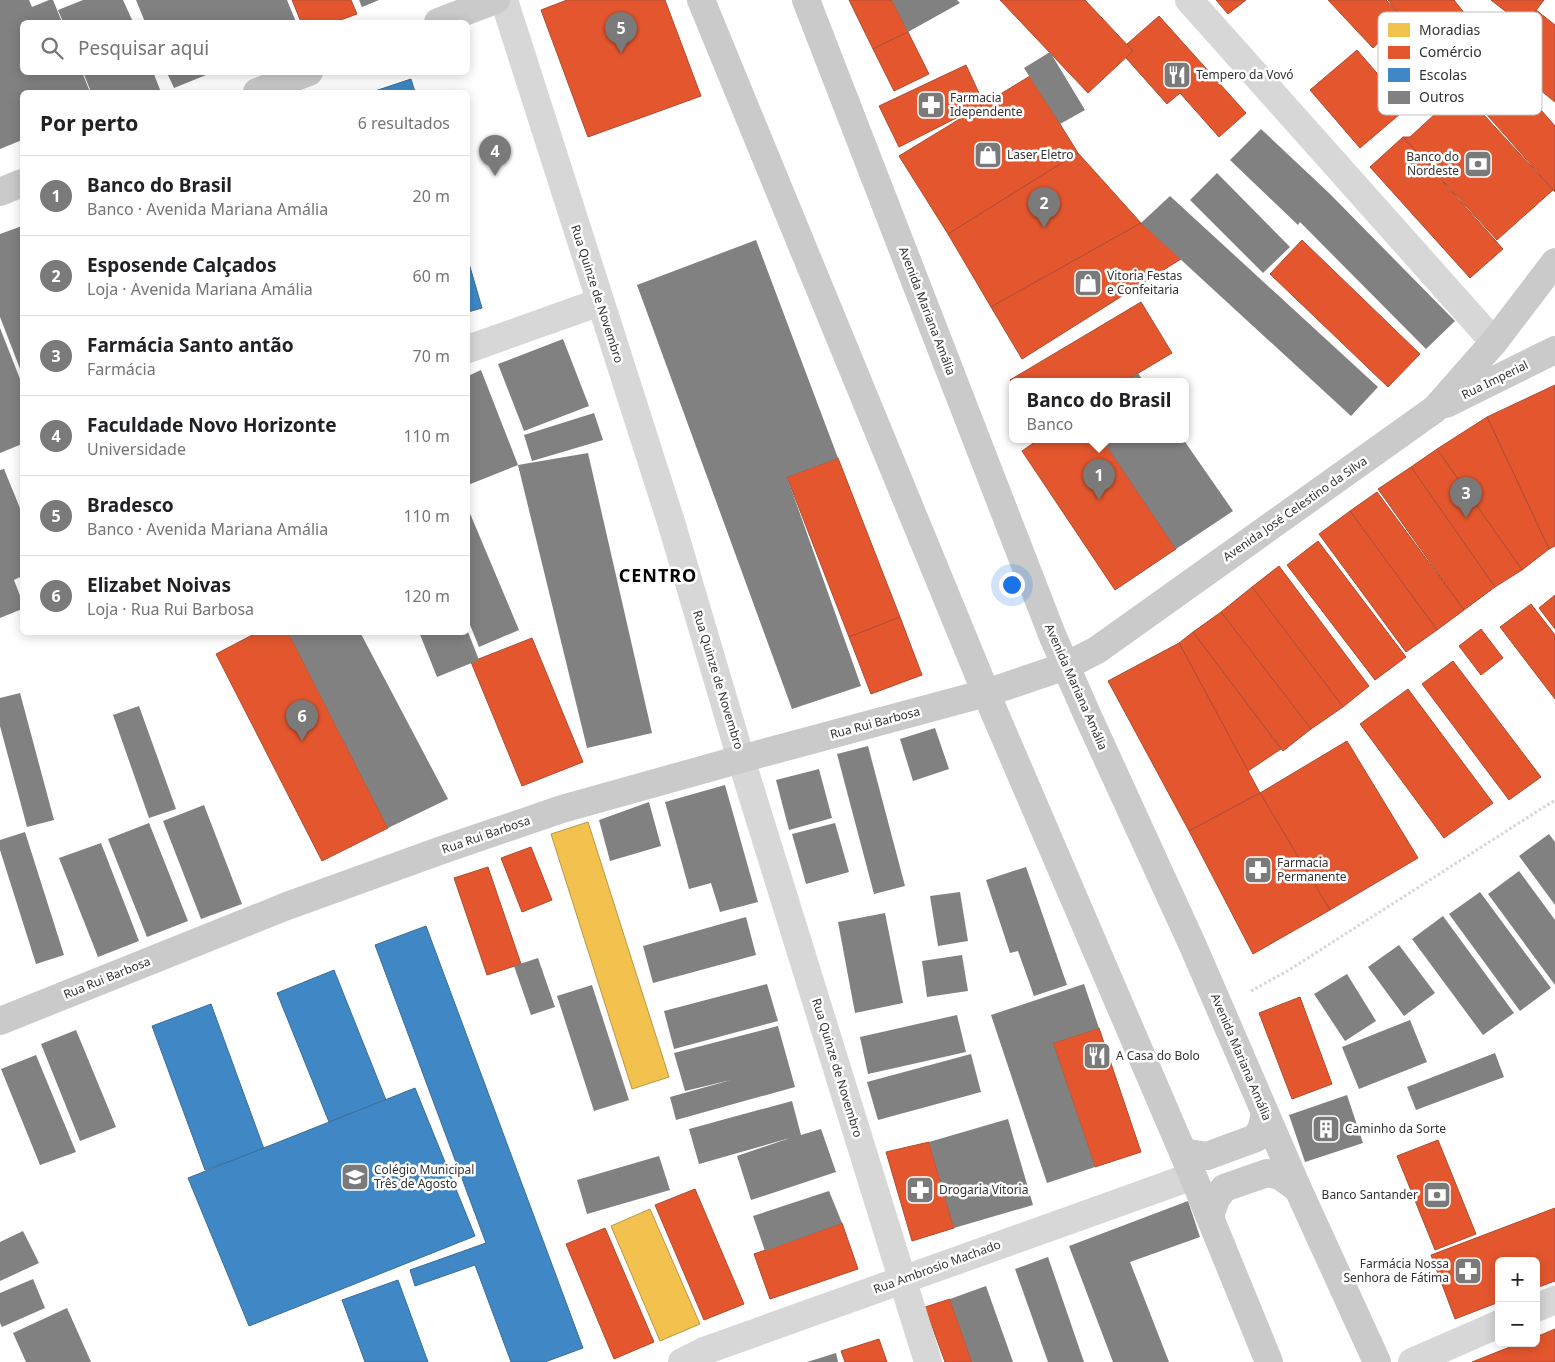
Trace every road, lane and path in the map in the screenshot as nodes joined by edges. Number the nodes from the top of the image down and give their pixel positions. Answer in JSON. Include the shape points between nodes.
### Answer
{"nodes":[{"id":1,"x":496,"y":0,"type":"edge"},
{"id":2,"x":504,"y":0,"type":"edge"},
{"id":3,"x":701,"y":0,"type":"edge"},
{"id":4,"x":806,"y":0,"type":"edge"},
{"id":5,"x":1189,"y":0,"type":"edge"},
{"id":6,"x":443,"y":20,"type":"edge"},
{"id":7,"x":301,"y":75,"type":"edge"},
{"id":8,"x":262,"y":90,"type":"edge"},
{"id":9,"x":20,"y":185,"type":"edge"},
{"id":10,"x":0,"y":192,"type":"edge"},
{"id":11,"x":1555,"y":262,"type":"edge"},
{"id":12,"x":600,"y":302,"type":"junction"},
{"id":13,"x":1494,"y":342,"type":"junction"},
{"id":14,"x":470,"y":348,"type":"edge"},
{"id":15,"x":1555,"y":350,"type":"edge"},
{"id":16,"x":1436,"y":409,"type":"junction"},
{"id":17,"x":1066,"y":666,"type":"junction"},
{"id":18,"x":986,"y":693,"type":"junction"},
{"id":19,"x":741,"y":759,"type":"junction"},
{"id":20,"x":1555,"y":800,"type":"edge"},
{"id":21,"x":1221,"y":1008,"type":"junction"},
{"id":22,"x":0,"y":1021,"type":"edge"},
{"id":23,"x":1265,"y":1113,"type":"junction"},
{"id":24,"x":1188,"y":1164,"type":"junction"},
{"id":25,"x":1298,"y":1189,"type":"junction"},
{"id":26,"x":1210,"y":1216,"type":"junction"},
{"id":27,"x":902,"y":1279,"type":"junction"},
{"id":28,"x":1555,"y":1300,"type":"edge"},
{"id":29,"x":1540,"y":1306,"type":"edge"},
{"id":30,"x":1495,"y":1326,"type":"edge"},
{"id":31,"x":697,"y":1358,"type":"edge"},
{"id":32,"x":928,"y":1362,"type":"edge"},
{"id":33,"x":1269,"y":1362,"type":"edge"},
{"id":34,"x":1377,"y":1362,"type":"edge"},
{"id":35,"x":1412,"y":1362,"type":"edge"}],
"edges":[{"from":1,"to":6,"type":"main road"},
{"from":2,"to":12,"type":"street","name":"Rua Quinze de Novembro"},
{"from":3,"to":18,"type":"main road"},
{"from":4,"to":17,"type":"main road","name":"Avenida Mariana Amália"},
{"from":5,"to":13,"type":"street"},
{"from":7,"to":8,"type":"main road"},
{"from":9,"to":10,"type":"main road"},
{"from":11,"to":13,"type":"main road","name":"Avenida José Celestino da Silva"},
{"from":12,"to":14,"type":"street"},
{"from":12,"to":19,"type":"street","name":"Rua Quinze de Novembro","via":[[671,522]]},
{"from":13,"to":16,"type":"main road","name":"Avenida José Celestino da Silva"},
{"from":15,"to":16,"type":"main road","name":"Rua Imperial"},
{"from":16,"to":17,"type":"main road","name":"Avenida José Celestino da Silva","via":[[1097,650]]},
{"from":17,"to":18,"type":"main road","name":"Avenida José Celestino da Silva"},
{"from":17,"to":21,"type":"main road","name":"Avenida Mariana Amália"},
{"from":18,"to":19,"type":"main road","name":"Rua Rui Barbosa"},
{"from":18,"to":24,"type":"main road"},
{"from":19,"to":22,"type":"main road","name":"Rua Rui Barbosa","via":[[562,809],[442,850],[287,906]]},
{"from":19,"to":27,"type":"street","name":"Rua Quinze de Novembro"},
{"from":20,"to":21,"type":"path","via":[[1289,970]]},
{"from":21,"to":23,"type":"main road","name":"Avenida Mariana Amália"},
{"from":23,"to":24,"type":"main road","via":[[1256,1138]]},
{"from":23,"to":25,"type":"main road","name":"Avenida Mariana Amália"},
{"from":24,"to":26,"type":"main road"},
{"from":24,"to":27,"type":"street","name":"Rua Ambrosio Machado"},
{"from":25,"to":26,"type":"main road","via":[[1280,1176],[1267,1173],[1224,1188],[1216,1198]]},
{"from":25,"to":34,"type":"main road","name":"Avenida Mariana Amália"},
{"from":26,"to":33,"type":"main road"},
{"from":27,"to":31,"type":"street","name":"Rua Ambrosio Machado"},
{"from":27,"to":32,"type":"street","name":"Rua Quinze de Novembro"},
{"from":28,"to":29,"type":"street"},
{"from":30,"to":35,"type":"street"}]}
